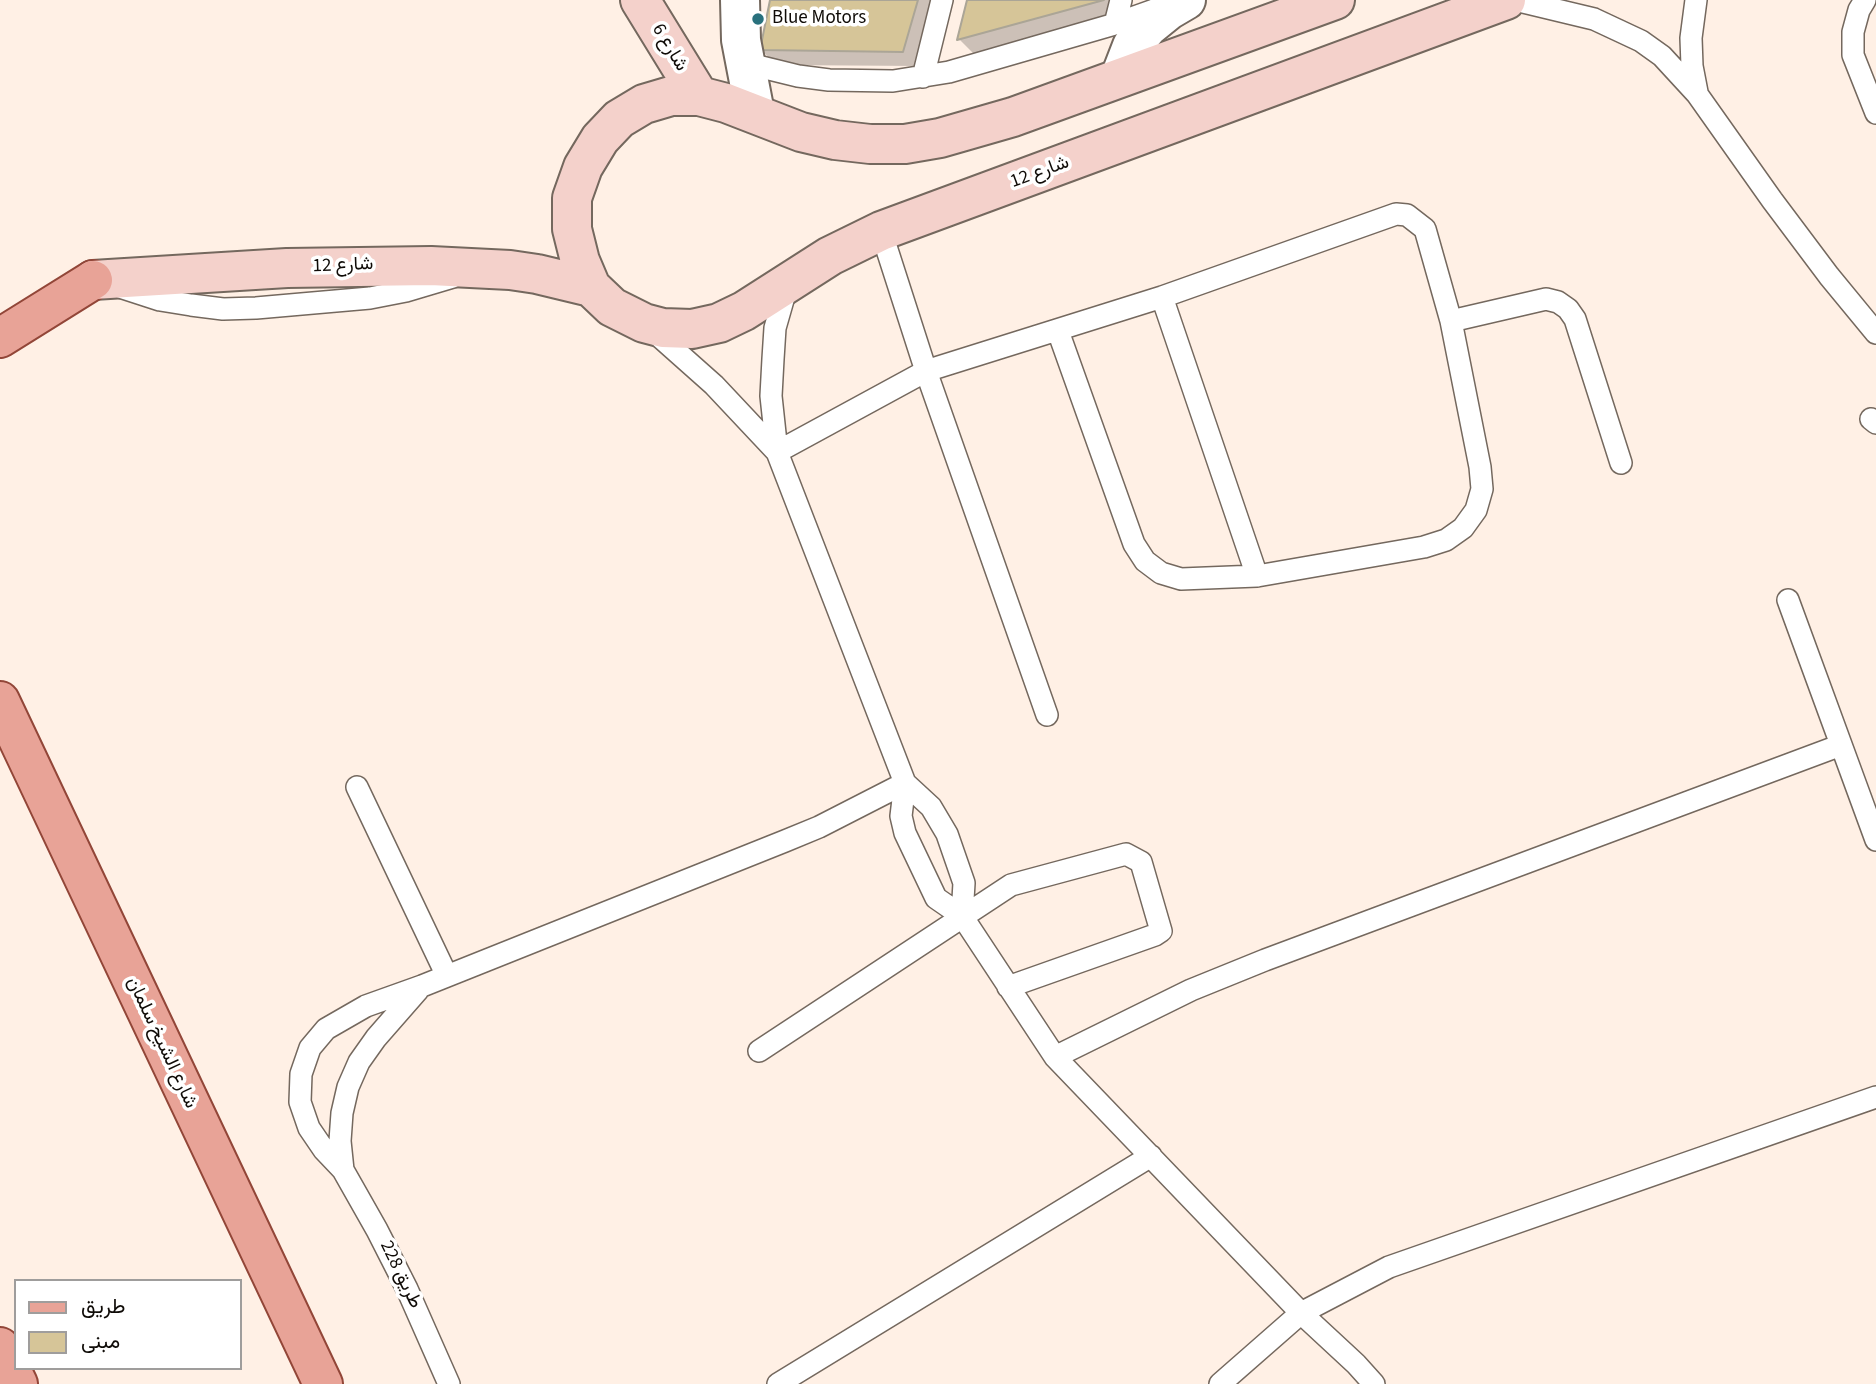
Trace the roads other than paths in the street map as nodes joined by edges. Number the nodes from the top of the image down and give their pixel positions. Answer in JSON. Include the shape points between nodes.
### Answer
{"nodes":[{"id":1,"x":640,"y":0,"type":"edge"},
{"id":2,"x":740,"y":0,"type":"edge"},
{"id":3,"x":942,"y":0,"type":"edge"},
{"id":4,"x":1121,"y":0,"type":"edge"},
{"id":5,"x":1184,"y":0,"type":"edge"},
{"id":6,"x":1335,"y":0,"type":"edge"},
{"id":7,"x":1506,"y":0,"type":"edge"},
{"id":8,"x":1515,"y":0,"type":"edge"},
{"id":9,"x":1696,"y":0,"type":"edge"},
{"id":10,"x":1865,"y":0,"type":"edge"},
{"id":11,"x":1115,"y":24,"type":"junction"},
{"id":12,"x":745,"y":64,"type":"junction"},
{"id":13,"x":923,"y":77,"type":"junction"},
{"id":14,"x":1120,"y":77,"type":"junction"},
{"id":15,"x":1697,"y":94,"type":"junction"},
{"id":16,"x":699,"y":96,"type":"junction"},
{"id":17,"x":755,"y":113,"type":"junction"},
{"id":18,"x":1876,"y":113,"type":"edge"},
{"id":19,"x":880,"y":231,"type":"junction"},
{"id":20,"x":97,"y":280,"type":"joint"},
{"id":21,"x":788,"y":283,"type":"junction"},
{"id":22,"x":592,"y":287,"type":"junction"},
{"id":23,"x":1162,"y":297,"type":"junction"},
{"id":24,"x":1451,"y":321,"type":"junction"},
{"id":25,"x":644,"y":323,"type":"junction"},
{"id":26,"x":1058,"y":331,"type":"junction"},
{"id":27,"x":1876,"y":332,"type":"edge"},
{"id":28,"x":0,"y":338,"type":"edge"},
{"id":29,"x":926,"y":371,"type":"junction"},
{"id":30,"x":777,"y":452,"type":"junction"},
{"id":31,"x":1621,"y":463,"type":"dead end"},
{"id":32,"x":1256,"y":576,"type":"junction"},
{"id":33,"x":1788,"y":600,"type":"dead end"},
{"id":34,"x":0,"y":701,"type":"edge"},
{"id":35,"x":1047,"y":715,"type":"dead end"},
{"id":36,"x":1841,"y":745,"type":"junction"},
{"id":37,"x":905,"y":783,"type":"junction"},
{"id":38,"x":357,"y":787,"type":"dead end"},
{"id":39,"x":1876,"y":840,"type":"edge"},
{"id":40,"x":962,"y":916,"type":"junction"},
{"id":41,"x":446,"y":976,"type":"junction"},
{"id":42,"x":422,"y":986,"type":"junction"},
{"id":43,"x":1008,"y":986,"type":"junction"},
{"id":44,"x":759,"y":1051,"type":"dead end"},
{"id":45,"x":1055,"y":1057,"type":"junction"},
{"id":46,"x":1876,"y":1097,"type":"edge"},
{"id":47,"x":1151,"y":1156,"type":"junction"},
{"id":48,"x":343,"y":1170,"type":"junction"},
{"id":49,"x":1301,"y":1313,"type":"junction"},
{"id":50,"x":0,"y":1347,"type":"edge"},
{"id":51,"x":18,"y":1384,"type":"edge"},
{"id":52,"x":323,"y":1384,"type":"edge"},
{"id":53,"x":449,"y":1384,"type":"edge"},
{"id":54,"x":778,"y":1384,"type":"edge"},
{"id":55,"x":1220,"y":1384,"type":"edge"},
{"id":56,"x":1374,"y":1384,"type":"edge"}],
"edges":[{"from":1,"to":16,"type":"street","name":"شارع 6"},
{"from":2,"to":12,"type":"street"},
{"from":3,"to":13,"type":"lane"},
{"from":4,"to":11,"type":"lane"},
{"from":5,"to":11,"type":"lane"},
{"from":5,"to":14,"type":"street","via":[[1148,27],[1132,46]]},
{"from":6,"to":14,"type":"street","name":"شارع 12"},
{"from":7,"to":19,"type":"street","name":"شارع 12"},
{"from":8,"to":15,"type":"lane","via":[[1618,29],[1662,56]]},
{"from":9,"to":15,"type":"lane","via":[[1691,38]]},
{"from":10,"to":18,"type":"lane","via":[[1853,32],[1853,55]]},
{"from":11,"to":13,"type":"lane"},
{"from":12,"to":13,"type":"lane","via":[[829,80],[884,82]]},
{"from":12,"to":17,"type":"street"},
{"from":14,"to":17,"type":"street","name":"شارع 12","via":[[1013,117],[905,144],[835,140]]},
{"from":15,"to":27,"type":"lane","via":[[1829,276]]},
{"from":16,"to":17,"type":"street","name":"شارع 12"},
{"from":16,"to":22,"type":"street","name":"شارع 12","via":[[671,96],[644,104],[619,119],[583,166],[572,198],[572,229]]},
{"from":19,"to":21,"type":"street","name":"شارع 12"},
{"from":19,"to":29,"type":"lane"},
{"from":20,"to":22,"type":"street","name":"شارع 12","via":[[368,265],[482,268]]},
{"from":20,"to":28,"type":"main road"},
{"from":21,"to":25,"type":"street","name":"شارع 12","via":[[719,323],[692,329]]},
{"from":21,"to":30,"type":"lane","via":[[775,328],[771,396]]},
{"from":22,"to":25,"type":"street","name":"شارع 12","via":[[612,307]]},
{"from":23,"to":24,"type":"lane","via":[[1396,214],[1407,215],[1425,229]]},
{"from":23,"to":26,"type":"lane"},
{"from":23,"to":32,"type":"lane"},
{"from":24,"to":31,"type":"lane","via":[[1546,299],[1568,309]]},
{"from":24,"to":32,"type":"lane","via":[[1482,489],[1476,510],[1463,528],[1424,547]]},
{"from":25,"to":30,"type":"lane","via":[[713,385]]},
{"from":26,"to":29,"type":"lane"},
{"from":26,"to":32,"type":"lane","via":[[1134,544],[1145,561],[1161,573],[1181,579]]},
{"from":29,"to":30,"type":"lane"},
{"from":29,"to":35,"type":"lane"},
{"from":30,"to":37,"type":"lane"},
{"from":33,"to":36,"type":"lane"},
{"from":34,"to":52,"type":"main road","name":"شارع الشيخ سلمان"},
{"from":36,"to":39,"type":"lane"},
{"from":36,"to":45,"type":"lane","via":[[1253,965]]},
{"from":37,"to":40,"type":"lane","via":[[931,807],[947,834],[964,884]]},
{"from":37,"to":40,"type":"lane","via":[[901,816],[911,849],[936,898]]},
{"from":37,"to":41,"type":"lane","via":[[786,841]]},
{"from":38,"to":41,"type":"lane"},
{"from":40,"to":43,"type":"lane"},
{"from":40,"to":43,"type":"lane","via":[[1011,885],[1126,854],[1140,862],[1161,931]]},
{"from":40,"to":44,"type":"lane"},
{"from":41,"to":42,"type":"lane"},
{"from":42,"to":48,"type":"lane","via":[[376,1038],[348,1087],[340,1141]]},
{"from":42,"to":48,"type":"lane","via":[[347,1016],[326,1029],[310,1048],[301,1074],[300,1102],[309,1128]]},
{"from":43,"to":45,"type":"lane"},
{"from":45,"to":47,"type":"lane"},
{"from":46,"to":49,"type":"lane","via":[[1389,1266]]},
{"from":47,"to":49,"type":"lane"},
{"from":47,"to":54,"type":"lane"},
{"from":48,"to":53,"type":"lane","name":"طريق 228","via":[[407,1289]]},
{"from":49,"to":55,"type":"lane"},
{"from":49,"to":56,"type":"lane"},
{"from":50,"to":51,"type":"main road"}]}
